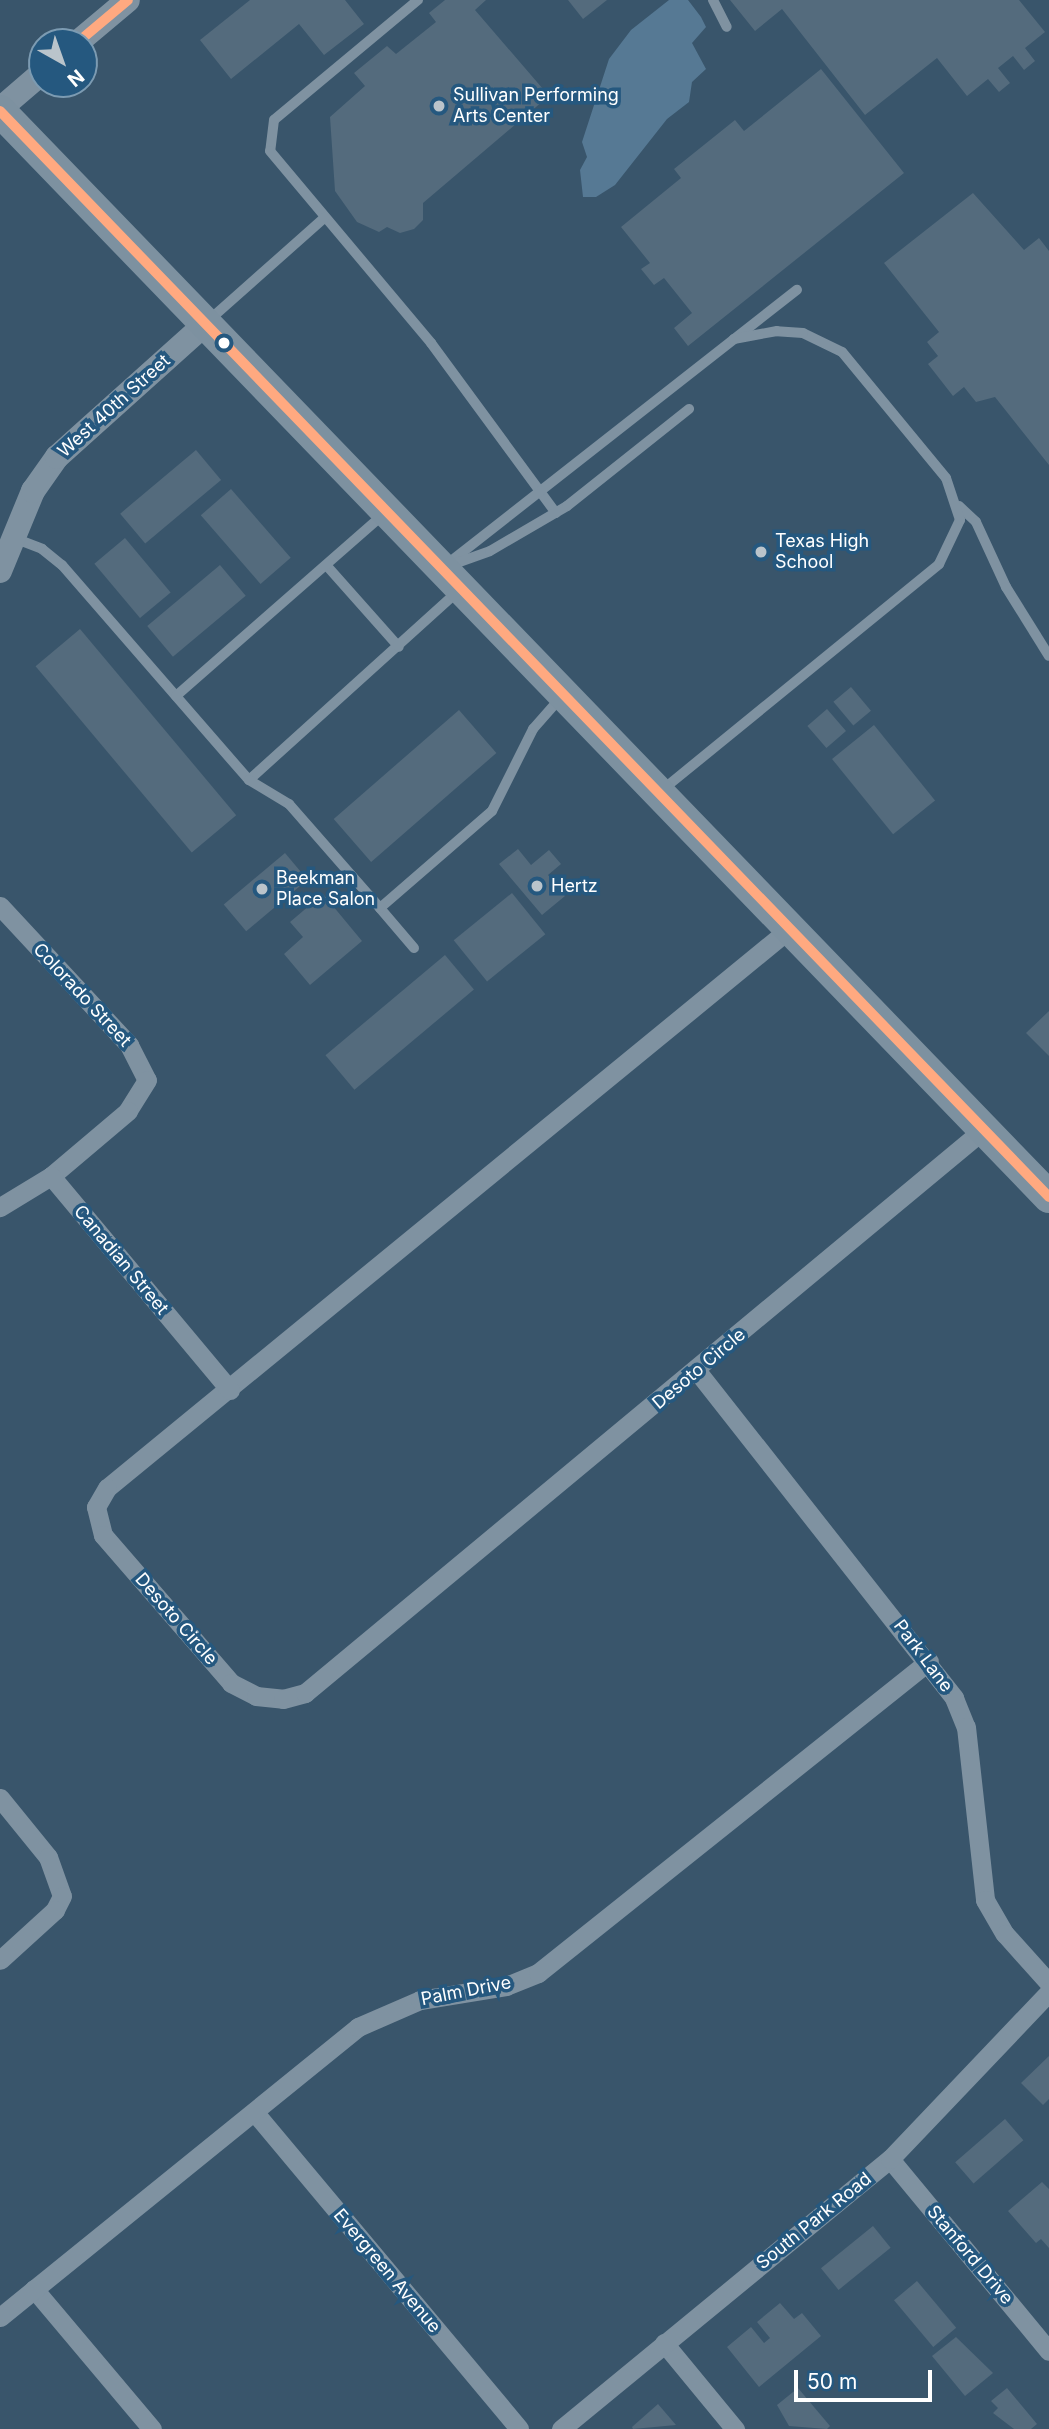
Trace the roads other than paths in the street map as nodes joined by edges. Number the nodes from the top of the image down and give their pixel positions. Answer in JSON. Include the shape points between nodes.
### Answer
{"nodes":[{"id":1,"x":128,"y":0,"type":"edge"},
{"id":2,"x":418,"y":0,"type":"edge"},
{"id":3,"x":713,"y":0,"type":"edge"},
{"id":4,"x":727,"y":27,"type":"dead end"},
{"id":5,"x":95,"y":28,"type":"edge"},
{"id":6,"x":28,"y":85,"type":"edge"},
{"id":7,"x":0,"y":110,"type":"edge"},
{"id":8,"x":324,"y":218,"type":"junction"},
{"id":9,"x":797,"y":290,"type":"dead end"},
{"id":10,"x":205,"y":324,"type":"junction"},
{"id":11,"x":734,"y":339,"type":"junction"},
{"id":12,"x":689,"y":409,"type":"dead end"},
{"id":13,"x":539,"y":492,"type":"junction"},
{"id":14,"x":959,"y":506,"type":"junction"},
{"id":15,"x":386,"y":513,"type":"junction"},
{"id":16,"x":556,"y":513,"type":"junction"},
{"id":17,"x":14,"y":538,"type":"junction"},
{"id":18,"x":327,"y":566,"type":"junction"},
{"id":19,"x":0,"y":571,"type":"edge"},
{"id":20,"x":450,"y":579,"type":"junction"},
{"id":21,"x":400,"y":647,"type":"junction"},
{"id":22,"x":1049,"y":656,"type":"edge"},
{"id":23,"x":176,"y":696,"type":"junction"},
{"id":24,"x":562,"y":696,"type":"junction"},
{"id":25,"x":249,"y":780,"type":"junction"},
{"id":26,"x":657,"y":794,"type":"junction"},
{"id":27,"x":0,"y":906,"type":"edge"},
{"id":28,"x":380,"y":908,"type":"junction"},
{"id":29,"x":788,"y":930,"type":"junction"},
{"id":30,"x":414,"y":948,"type":"dead end"},
{"id":31,"x":983,"y":1130,"type":"junction"},
{"id":32,"x":51,"y":1176,"type":"junction"},
{"id":33,"x":1049,"y":1197,"type":"edge"},
{"id":34,"x":0,"y":1207,"type":"edge"},
{"id":35,"x":697,"y":1371,"type":"junction"},
{"id":36,"x":230,"y":1390,"type":"junction"},
{"id":37,"x":929,"y":1661,"type":"junction"},
{"id":38,"x":0,"y":1798,"type":"edge"},
{"id":39,"x":0,"y":1960,"type":"edge"},
{"id":40,"x":1049,"y":1983,"type":"edge"},
{"id":41,"x":1049,"y":1992,"type":"edge"},
{"id":42,"x":256,"y":2114,"type":"junction"},
{"id":43,"x":890,"y":2159,"type":"junction"},
{"id":44,"x":34,"y":2289,"type":"junction"},
{"id":45,"x":0,"y":2317,"type":"edge"},
{"id":46,"x":664,"y":2343,"type":"junction"},
{"id":47,"x":1049,"y":2351,"type":"edge"},
{"id":48,"x":152,"y":2429,"type":"edge"},
{"id":49,"x":519,"y":2429,"type":"edge"},
{"id":50,"x":561,"y":2429,"type":"edge"},
{"id":51,"x":736,"y":2429,"type":"edge"}],
"edges":[{"from":1,"to":5,"type":"street"},
{"from":2,"to":8,"type":"lane","via":[[270,128],[276,163]]},
{"from":3,"to":4,"type":"lane"},
{"from":6,"to":7,"type":"street"},
{"from":7,"to":10,"type":"main road"},
{"from":8,"to":10,"type":"lane"},
{"from":8,"to":13,"type":"lane","via":[[431,343]]},
{"from":9,"to":11,"type":"lane"},
{"from":10,"to":15,"type":"main road"},
{"from":10,"to":17,"type":"street","name":"West 40th Street","via":[[57,457],[33,491]]},
{"from":11,"to":13,"type":"lane"},
{"from":11,"to":14,"type":"lane","via":[[777,331],[803,332],[842,352],[946,478]]},
{"from":12,"to":16,"type":"lane"},
{"from":13,"to":16,"type":"lane"},
{"from":13,"to":20,"type":"lane"},
{"from":14,"to":22,"type":"lane","via":[[976,522],[1006,587]]},
{"from":14,"to":26,"type":"lane","via":[[956,537],[939,564]]},
{"from":15,"to":18,"type":"lane"},
{"from":15,"to":20,"type":"main road"},
{"from":16,"to":20,"type":"lane"},
{"from":17,"to":19,"type":"street","name":"West 40th Street"},
{"from":17,"to":23,"type":"lane","via":[[42,549],[62,565]]},
{"from":18,"to":21,"type":"lane"},
{"from":18,"to":23,"type":"lane"},
{"from":20,"to":21,"type":"lane"},
{"from":20,"to":24,"type":"main road"},
{"from":21,"to":25,"type":"lane"},
{"from":23,"to":25,"type":"lane"},
{"from":24,"to":26,"type":"main road"},
{"from":24,"to":28,"type":"lane","via":[[533,729],[492,811]]},
{"from":25,"to":28,"type":"lane","via":[[289,804]]},
{"from":26,"to":29,"type":"main road"},
{"from":27,"to":32,"type":"street","name":"Colorado Street","via":[[129,1045],[147,1080],[128,1111]]},
{"from":28,"to":30,"type":"lane"},
{"from":29,"to":31,"type":"main road"},
{"from":29,"to":36,"type":"street","name":"Desoto Circle"},
{"from":31,"to":33,"type":"main road"},
{"from":31,"to":35,"type":"street","name":"Desoto Circle"},
{"from":32,"to":34,"type":"street"},
{"from":32,"to":36,"type":"street","name":"Canadian Street"},
{"from":35,"to":36,"type":"street","name":"Desoto Circle","via":[[305,1693],[283,1699],[257,1696],[231,1683],[96,1522],[96,1507],[107,1488]]},
{"from":35,"to":37,"type":"street","name":"Park Lane"},
{"from":37,"to":40,"type":"street","name":"Park Lane","via":[[954,1698],[966,1727],[985,1900],[1005,1934]]},
{"from":37,"to":42,"type":"street","name":"Palm Drive","via":[[538,1973],[506,1986],[387,2010],[358,2027]]},
{"from":38,"to":39,"type":"street","via":[[48,1857],[62,1896],[55,1910]]},
{"from":41,"to":43,"type":"street","name":"South Park Road"},
{"from":42,"to":44,"type":"street","name":"Palm Drive"},
{"from":42,"to":49,"type":"street","name":"Evergreen Avenue"},
{"from":43,"to":46,"type":"street","name":"South Park Road"},
{"from":43,"to":47,"type":"street","name":"Stanford Drive"},
{"from":44,"to":45,"type":"street","name":"Palm Drive"},
{"from":44,"to":48,"type":"street"},
{"from":46,"to":50,"type":"street","name":"South Park Road"},
{"from":46,"to":51,"type":"street"}]}
